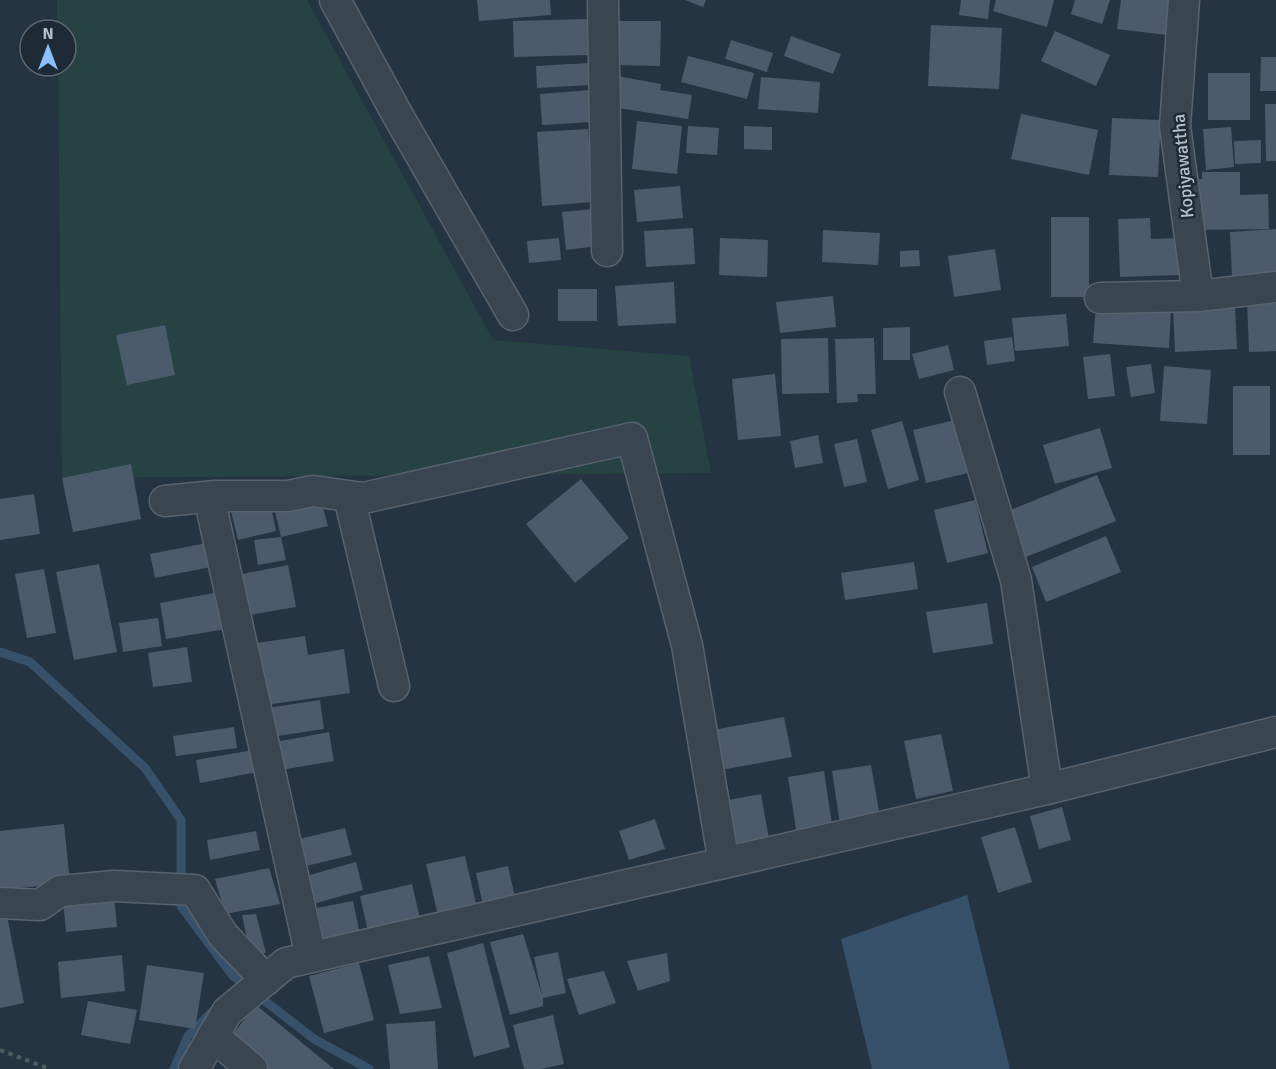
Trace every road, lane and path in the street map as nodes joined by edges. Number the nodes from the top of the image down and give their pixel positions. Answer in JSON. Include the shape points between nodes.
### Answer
{"nodes":[{"id":1,"x":335,"y":0,"type":"edge"},
{"id":2,"x":603,"y":0,"type":"edge"},
{"id":3,"x":1184,"y":0,"type":"edge"},
{"id":4,"x":607,"y":251,"type":"dead end"},
{"id":5,"x":1276,"y":287,"type":"edge"},
{"id":6,"x":1198,"y":296,"type":"junction"},
{"id":7,"x":1100,"y":298,"type":"dead end"},
{"id":8,"x":513,"y":315,"type":"dead end"},
{"id":9,"x":960,"y":392,"type":"dead end"},
{"id":10,"x":363,"y":498,"type":"junction"},
{"id":11,"x":165,"y":501,"type":"dead end"},
{"id":12,"x":213,"y":515,"type":"dead end"},
{"id":13,"x":394,"y":686,"type":"dead end"},
{"id":14,"x":1276,"y":732,"type":"edge"},
{"id":15,"x":1047,"y":789,"type":"junction"},
{"id":16,"x":724,"y":863,"type":"junction"},
{"id":17,"x":0,"y":903,"type":"edge"},
{"id":18,"x":310,"y":957,"type":"junction"},
{"id":19,"x":265,"y":981,"type":"junction"},
{"id":20,"x":213,"y":1036,"type":"junction"},
{"id":21,"x":0,"y":1050,"type":"edge"},
{"id":22,"x":50,"y":1069,"type":"edge"},
{"id":23,"x":194,"y":1069,"type":"edge"},
{"id":24,"x":252,"y":1069,"type":"edge"}],
"edges":[{"from":1,"to":8,"type":"street"},
{"from":2,"to":4,"type":"street"},
{"from":3,"to":6,"type":"street","name":"Kopiyawattha","via":[[1175,126]]},
{"from":5,"to":6,"type":"street"},
{"from":6,"to":7,"type":"street"},
{"from":9,"to":15,"type":"street","via":[[1016,580]]},
{"from":10,"to":11,"type":"street","via":[[313,491],[288,496]]},
{"from":10,"to":13,"type":"street","via":[[350,501]]},
{"from":10,"to":16,"type":"street","via":[[632,438],[687,645]]},
{"from":12,"to":18,"type":"street"},
{"from":14,"to":15,"type":"street"},
{"from":15,"to":16,"type":"street"},
{"from":16,"to":18,"type":"street"},
{"from":17,"to":19,"type":"street","via":[[40,905],[60,891],[114,886],[195,890],[223,935]]},
{"from":18,"to":19,"type":"street","via":[[286,963]]},
{"from":19,"to":20,"type":"street","via":[[227,1012]]},
{"from":20,"to":23,"type":"street"},
{"from":20,"to":24,"type":"street"},
{"from":21,"to":22,"type":"path"}]}
